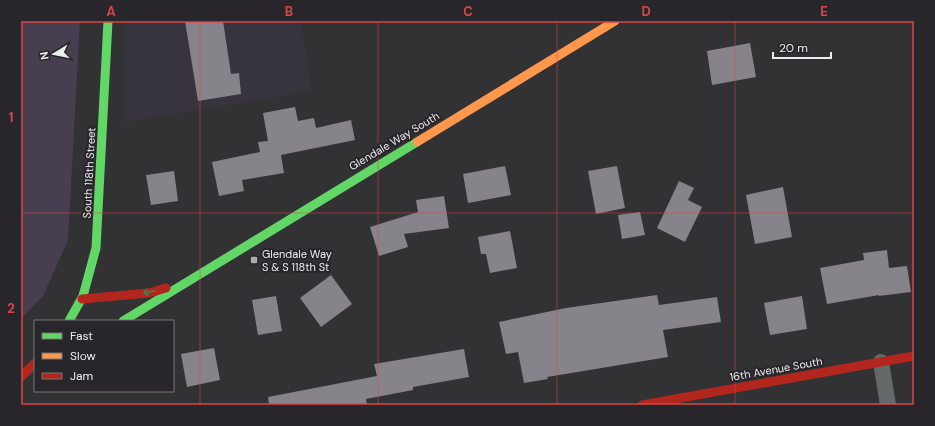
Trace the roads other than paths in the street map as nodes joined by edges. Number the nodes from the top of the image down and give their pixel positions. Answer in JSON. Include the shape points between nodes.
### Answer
{"nodes":[{"id":1,"x":108,"y":21,"type":"edge"},
{"id":2,"x":615,"y":21,"type":"edge"},
{"id":3,"x":186,"y":282,"type":"junction"},
{"id":4,"x":82,"y":300,"type":"junction"},
{"id":5,"x":70,"y":320,"type":"edge"},
{"id":6,"x":125,"y":320,"type":"edge"},
{"id":7,"x":914,"y":356,"type":"edge"},
{"id":8,"x":881,"y":362,"type":"junction"},
{"id":9,"x":34,"y":364,"type":"edge"},
{"id":10,"x":21,"y":377,"type":"edge"},
{"id":11,"x":34,"y":377,"type":"edge"},
{"id":12,"x":21,"y":385,"type":"edge"},
{"id":13,"x":642,"y":405,"type":"edge"},
{"id":14,"x":888,"y":405,"type":"edge"}],
"edges":[{"from":1,"to":4,"type":"street","name":"South 118th Street","via":[[96,248]]},
{"from":2,"to":3,"type":"street","name":"Glendale Way South"},
{"from":3,"to":4,"type":"street","name":"Glendale Way South","one_way":true,"via":[[149,293]]},
{"from":3,"to":6,"type":"street","name":"Glendale Way South"},
{"from":4,"to":5,"type":"street","name":"South 118th Street"},
{"from":7,"to":8,"type":"street","name":"16th Avenue South"},
{"from":8,"to":13,"type":"street","name":"16th Avenue South"},
{"from":8,"to":14,"type":"street"},
{"from":9,"to":10,"type":"street"},
{"from":11,"to":12,"type":"street"}]}
